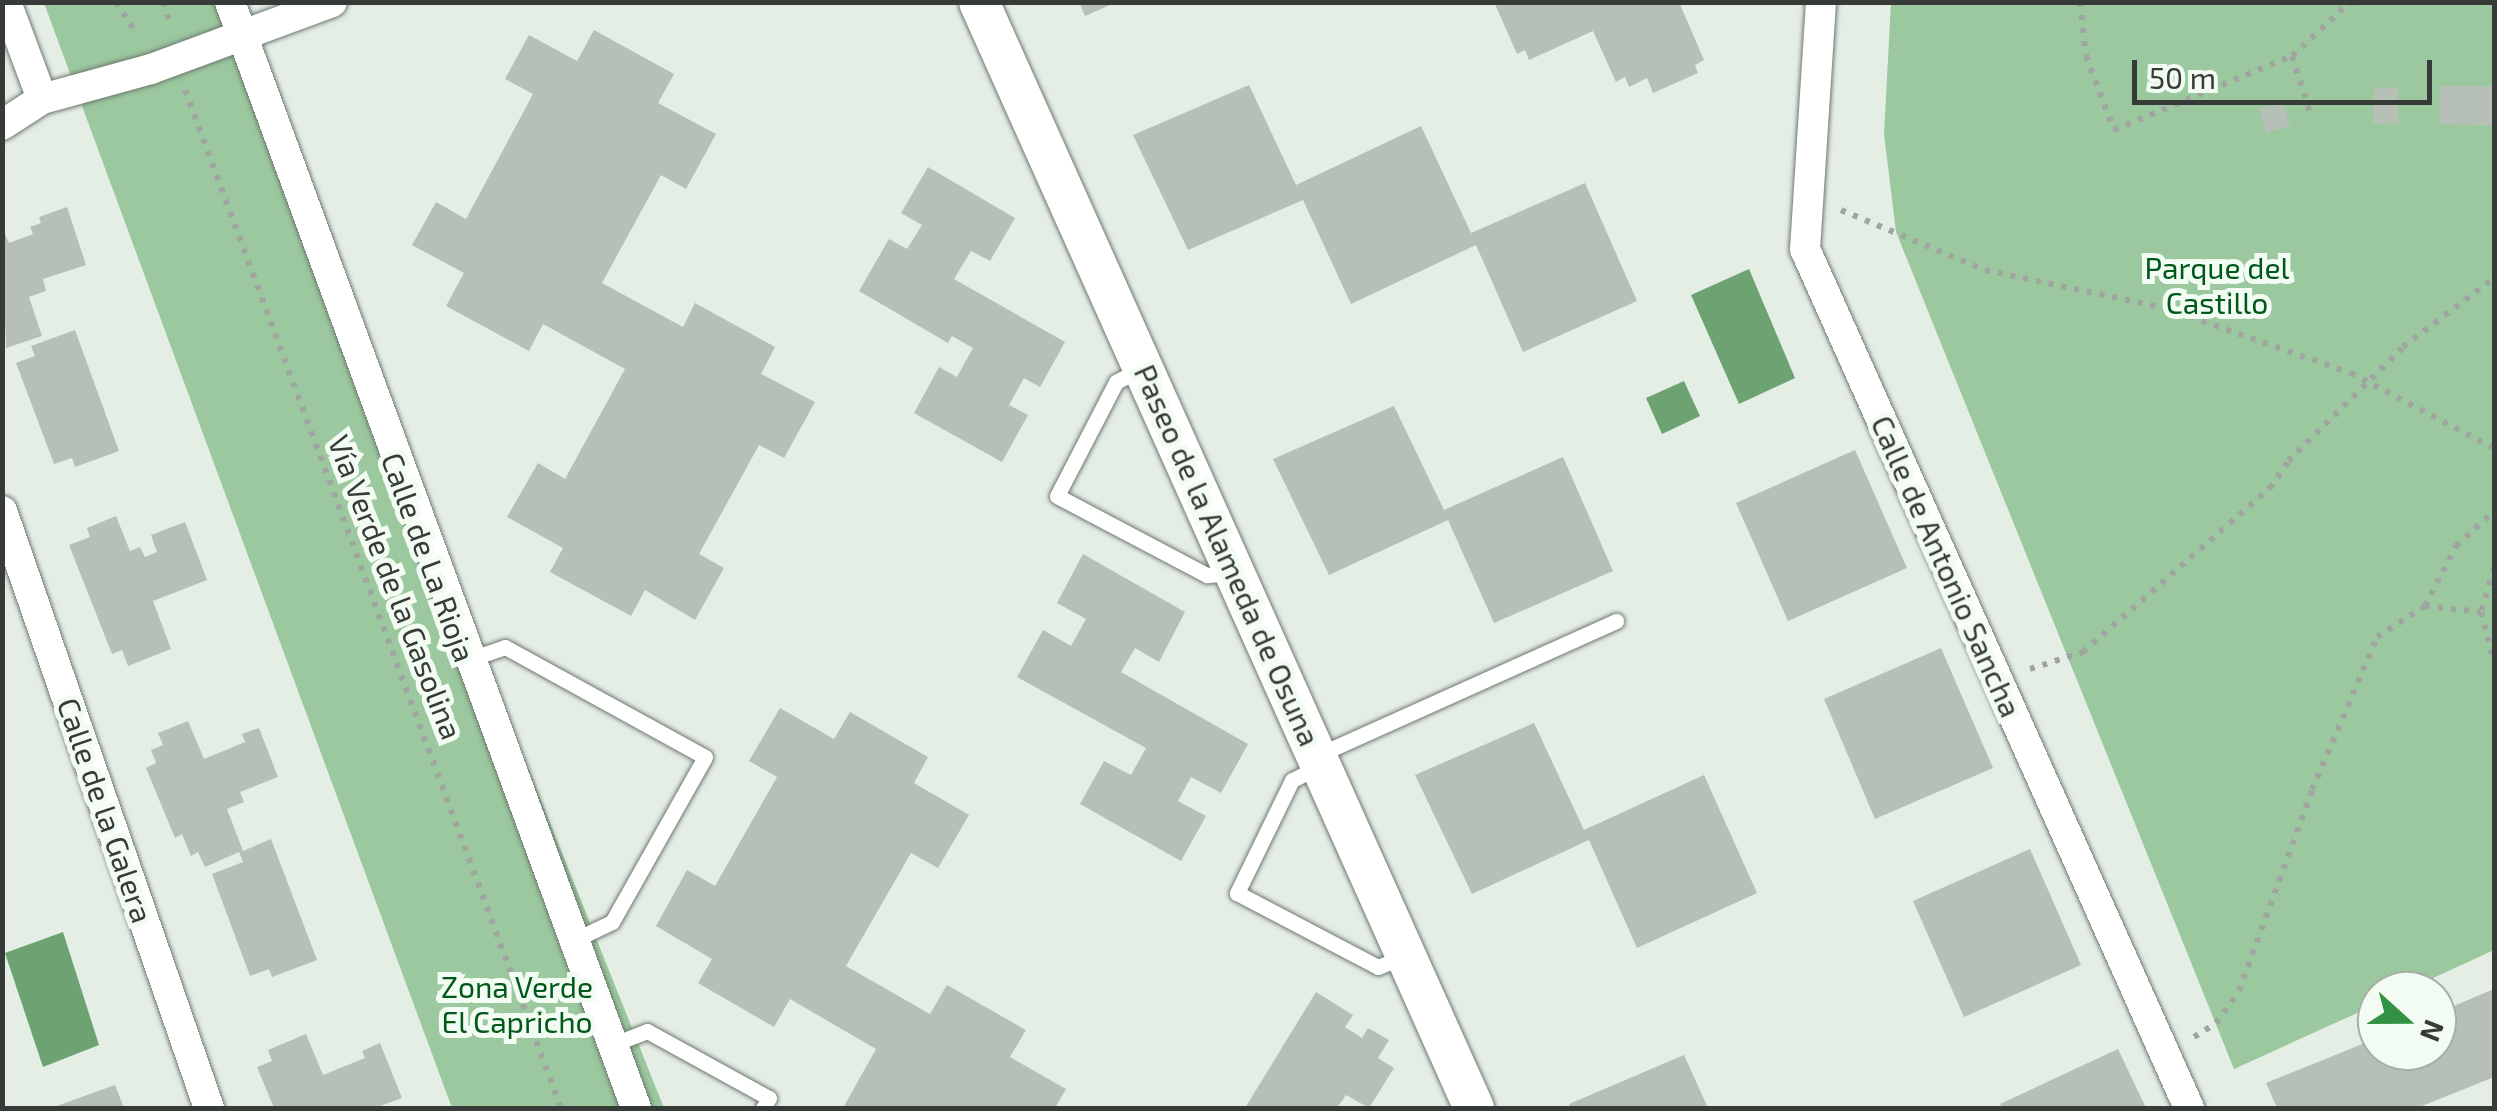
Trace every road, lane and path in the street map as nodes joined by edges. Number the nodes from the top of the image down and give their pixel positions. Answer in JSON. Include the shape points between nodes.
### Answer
{"nodes":[{"id":1,"x":6,"y":2,"type":"edge"},
{"id":2,"x":116,"y":2,"type":"edge"},
{"id":3,"x":230,"y":2,"type":"edge"},
{"id":4,"x":332,"y":2,"type":"edge"},
{"id":5,"x":978,"y":2,"type":"edge"},
{"id":6,"x":1821,"y":2,"type":"edge"},
{"id":7,"x":2080,"y":2,"type":"edge"},
{"id":8,"x":2359,"y":2,"type":"edge"},
{"id":9,"x":135,"y":31,"type":"dead end"},
{"id":10,"x":242,"y":36,"type":"junction"},
{"id":11,"x":2292,"y":56,"type":"junction"},
{"id":12,"x":183,"y":83,"type":"dead end"},
{"id":13,"x":42,"y":99,"type":"junction"},
{"id":14,"x":2311,"y":116,"type":"dead end"},
{"id":15,"x":2,"y":125,"type":"edge"},
{"id":16,"x":1808,"y":196,"type":"junction"},
{"id":17,"x":2494,"y":278,"type":"edge"},
{"id":18,"x":1144,"y":368,"type":"junction"},
{"id":19,"x":2372,"y":383,"type":"junction"},
{"id":20,"x":2494,"y":448,"type":"edge"},
{"id":21,"x":2494,"y":510,"type":"edge"},
{"id":22,"x":2,"y":511,"type":"edge"},
{"id":23,"x":2494,"y":568,"type":"edge"},
{"id":24,"x":1237,"y":572,"type":"junction"},
{"id":25,"x":2425,"y":606,"type":"junction"},
{"id":26,"x":2481,"y":612,"type":"junction"},
{"id":27,"x":1616,"y":621,"type":"dead end"},
{"id":28,"x":467,"y":660,"type":"junction"},
{"id":29,"x":2494,"y":662,"type":"edge"},
{"id":30,"x":1998,"y":680,"type":"junction"},
{"id":31,"x":1320,"y":760,"type":"junction"},
{"id":32,"x":572,"y":941,"type":"junction"},
{"id":33,"x":1406,"y":956,"type":"junction"},
{"id":34,"x":611,"y":1045,"type":"junction"},
{"id":35,"x":2166,"y":1056,"type":"junction"},
{"id":36,"x":210,"y":1108,"type":"edge"},
{"id":37,"x":562,"y":1108,"type":"edge"},
{"id":38,"x":636,"y":1108,"type":"edge"},
{"id":39,"x":763,"y":1108,"type":"edge"},
{"id":40,"x":1474,"y":1108,"type":"edge"},
{"id":41,"x":2189,"y":1108,"type":"edge"}],
"edges":[{"from":1,"to":13,"type":"street"},
{"from":2,"to":9,"type":"path"},
{"from":3,"to":10,"type":"street","name":"Calle de La Rioja"},
{"from":4,"to":10,"type":"street"},
{"from":5,"to":18,"type":"street","name":"Paseo de la Alameda de Osuna"},
{"from":6,"to":16,"type":"street","name":"Calle de Antonio Sancha"},
{"from":7,"to":11,"type":"path","via":[[2086,56],[2114,130]]},
{"from":8,"to":11,"type":"path","via":[[2349,2]]},
{"from":10,"to":13,"type":"street"},
{"from":10,"to":28,"type":"street","name":"Calle de La Rioja"},
{"from":11,"to":14,"type":"path"},
{"from":12,"to":37,"type":"path","name":"Vía Verde de la Gasolina"},
{"from":13,"to":15,"type":"street"},
{"from":16,"to":19,"type":"path","via":[[1985,270],[2165,308]]},
{"from":16,"to":30,"type":"street","name":"Calle de Antonio Sancha","via":[[1806,249]]},
{"from":17,"to":19,"type":"path","via":[[2403,347]]},
{"from":18,"to":24,"type":"street","name":"Paseo de la Alameda de Osuna"},
{"from":18,"to":24,"type":"lane","via":[[1116,382],[1057,496],[1207,575]]},
{"from":19,"to":20,"type":"path"},
{"from":19,"to":30,"type":"path","via":[[2288,461],[2270,488],[2083,652]]},
{"from":21,"to":25,"type":"path","via":[[2456,546]]},
{"from":22,"to":36,"type":"street","name":"Calle de la Galera"},
{"from":23,"to":26,"type":"path"},
{"from":24,"to":31,"type":"street","name":"Paseo de la Alameda de Osuna"},
{"from":25,"to":26,"type":"path"},
{"from":25,"to":35,"type":"path","via":[[2377,637],[2312,790],[2239,992],[2216,1023]]},
{"from":26,"to":29,"type":"path"},
{"from":27,"to":31,"type":"lane"},
{"from":28,"to":32,"type":"street","name":"Calle de La Rioja"},
{"from":28,"to":32,"type":"lane","via":[[505,647],[705,757],[612,922]]},
{"from":30,"to":35,"type":"street","name":"Calle de Antonio Sancha"},
{"from":31,"to":33,"type":"street","name":"Paseo de la Alameda de Osuna"},
{"from":31,"to":33,"type":"lane","via":[[1292,780],[1237,893],[1378,967]]},
{"from":32,"to":34,"type":"street","name":"Calle de La Rioja"},
{"from":33,"to":40,"type":"street","name":"Paseo de la Alameda de Osuna"},
{"from":34,"to":38,"type":"street","name":"Calle de La Rioja"},
{"from":34,"to":39,"type":"lane","via":[[647,1031],[768,1098]]},
{"from":35,"to":41,"type":"street","name":"Calle de Antonio Sancha"}]}
